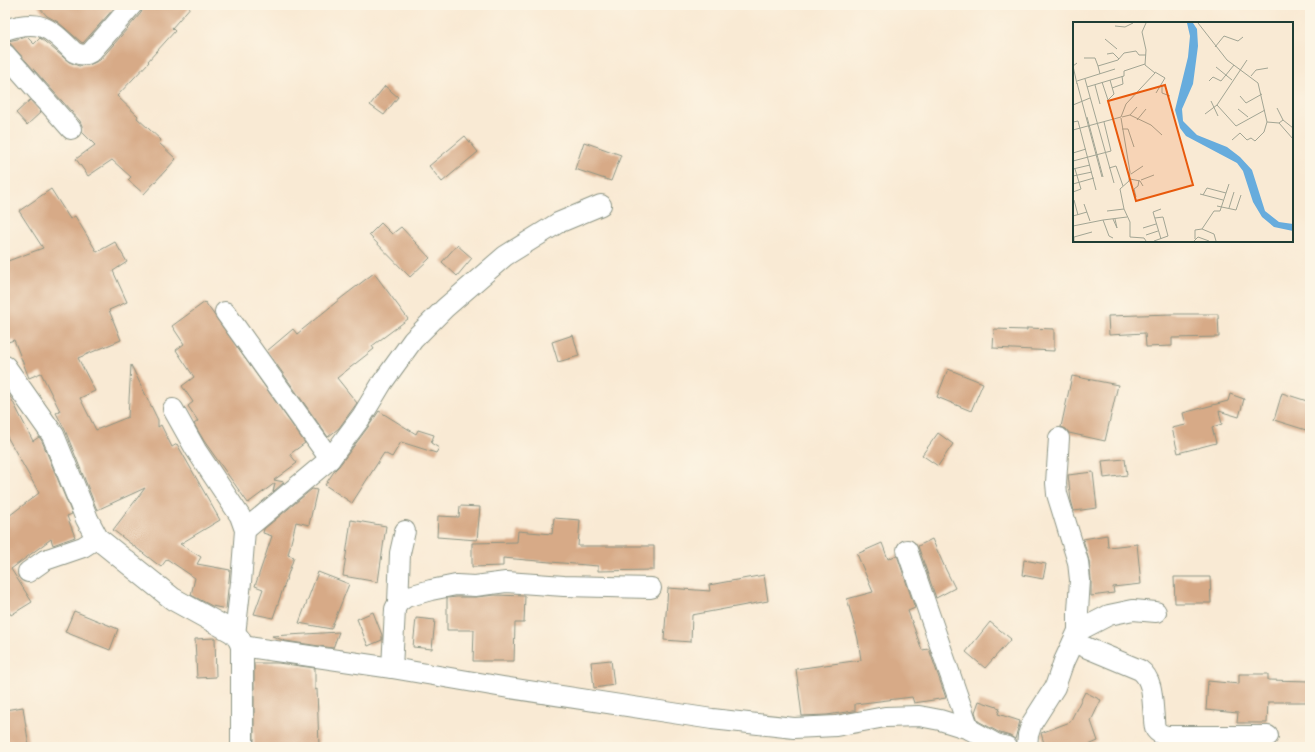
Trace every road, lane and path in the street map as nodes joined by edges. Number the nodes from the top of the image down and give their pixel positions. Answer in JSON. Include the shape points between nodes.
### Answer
{"nodes":[{"id":1,"x":132,"y":5,"type":"edge"},
{"id":2,"x":5,"y":30,"type":"edge"},
{"id":3,"x":5,"y":54,"type":"edge"},
{"id":4,"x":71,"y":129,"type":"dead end"},
{"id":5,"x":601,"y":205,"type":"dead end"},
{"id":6,"x":225,"y":312,"type":"dead end"},
{"id":7,"x":5,"y":367,"type":"edge"},
{"id":8,"x":173,"y":409,"type":"dead end"},
{"id":9,"x":1059,"y":438,"type":"dead end"},
{"id":10,"x":330,"y":459,"type":"junction"},
{"id":11,"x":245,"y":530,"type":"junction"},
{"id":12,"x":405,"y":531,"type":"dead end"},
{"id":13,"x":97,"y":538,"type":"junction"},
{"id":14,"x":906,"y":550,"type":"dead end"},
{"id":15,"x":28,"y":572,"type":"dead end"},
{"id":16,"x":651,"y":588,"type":"dead end"},
{"id":17,"x":398,"y":603,"type":"junction"},
{"id":18,"x":1156,"y":612,"type":"dead end"},
{"id":19,"x":1076,"y":637,"type":"junction"},
{"id":20,"x":238,"y":641,"type":"junction"},
{"id":21,"x":392,"y":668,"type":"junction"},
{"id":22,"x":969,"y":729,"type":"junction"},
{"id":23,"x":1268,"y":736,"type":"dead end"},
{"id":24,"x":242,"y":747,"type":"edge"},
{"id":25,"x":1007,"y":747,"type":"edge"},
{"id":26,"x":1027,"y":747,"type":"edge"}],
"edges":[{"from":1,"to":2,"type":"street","via":[[91,52],[85,55],[74,52],[45,27],[26,24]]},
{"from":3,"to":4,"type":"street"},
{"from":5,"to":10,"type":"street","via":[[558,223],[505,256],[445,308],[413,340]]},
{"from":6,"to":10,"type":"street"},
{"from":7,"to":13,"type":"street","via":[[53,435]]},
{"from":8,"to":11,"type":"street","via":[[196,450],[240,516]]},
{"from":9,"to":19,"type":"street","via":[[1057,494],[1078,562],[1080,580]]},
{"from":10,"to":11,"type":"street"},
{"from":11,"to":20,"type":"street"},
{"from":12,"to":17,"type":"street","via":[[400,553]]},
{"from":13,"to":15,"type":"street","via":[[83,547],[45,560]]},
{"from":13,"to":20,"type":"street","via":[[173,599],[226,628]]},
{"from":14,"to":22,"type":"street"},
{"from":16,"to":17,"type":"street","via":[[506,582],[475,586],[456,585],[406,597]]},
{"from":17,"to":21,"type":"street","via":[[395,610]]},
{"from":18,"to":19,"type":"street","via":[[1133,610],[1109,615]]},
{"from":19,"to":23,"type":"street","via":[[1143,672],[1150,684],[1154,726],[1162,735]]},
{"from":19,"to":26,"type":"street","via":[[1055,687],[1032,723]]},
{"from":20,"to":21,"type":"street"},
{"from":20,"to":24,"type":"street"},
{"from":21,"to":22,"type":"street","via":[[704,718],[794,728],[836,726],[885,717],[919,716]]},
{"from":22,"to":25,"type":"street"}]}
